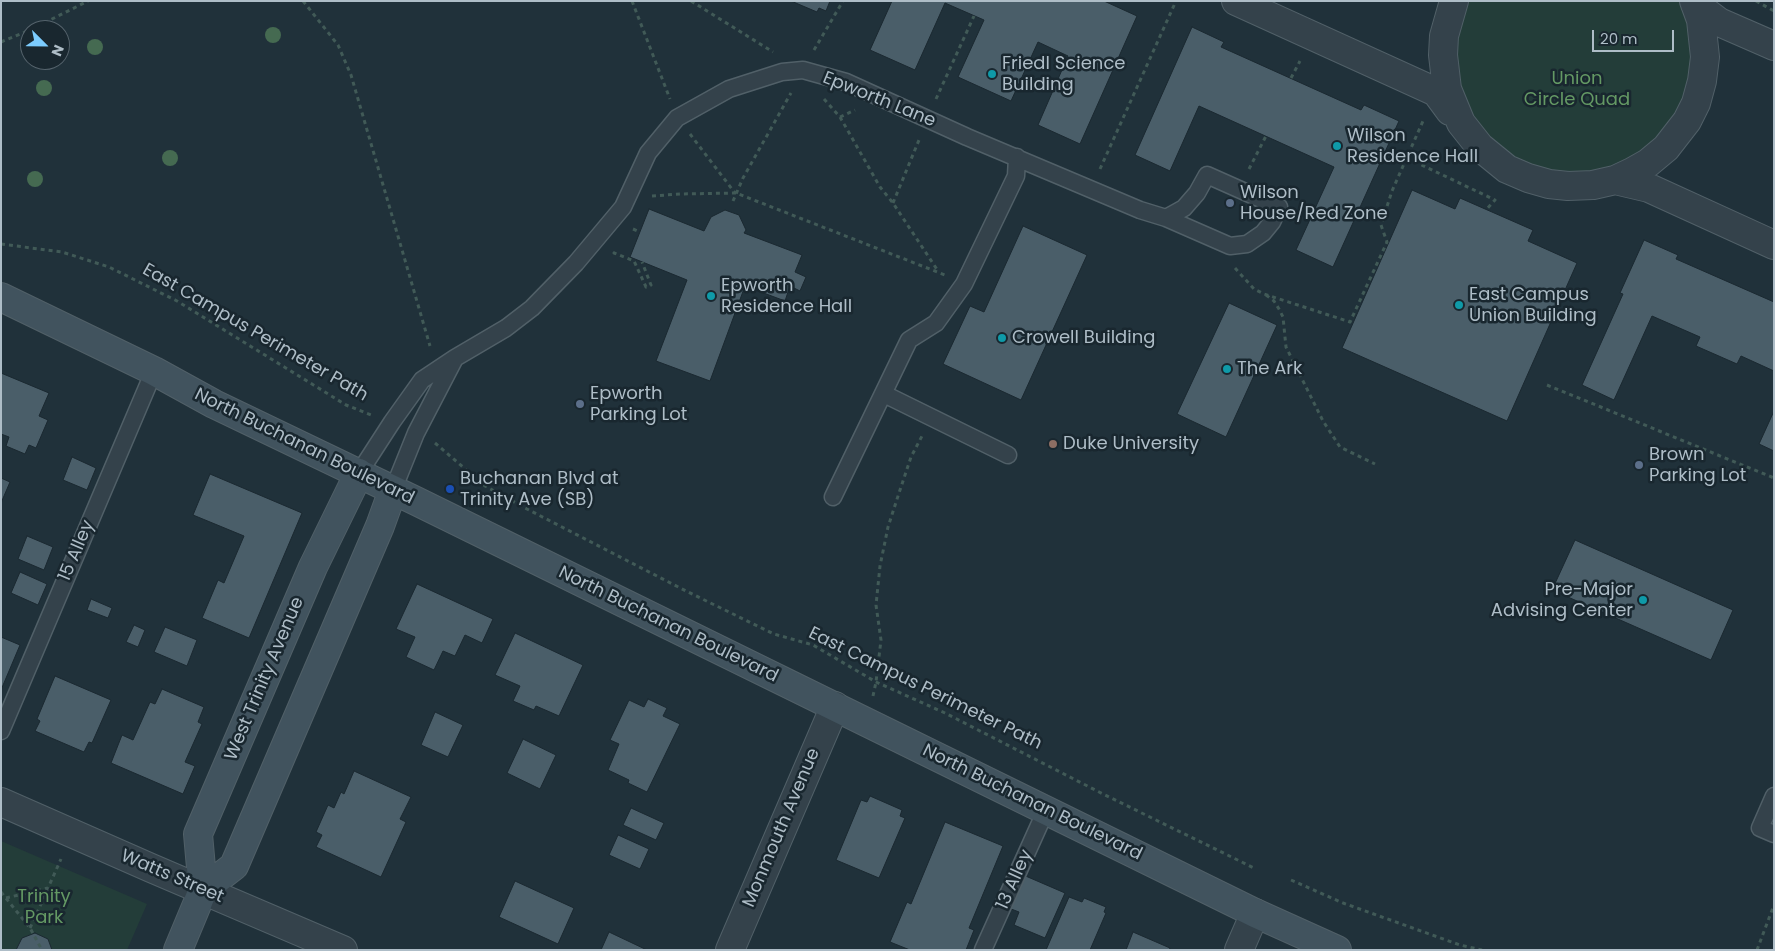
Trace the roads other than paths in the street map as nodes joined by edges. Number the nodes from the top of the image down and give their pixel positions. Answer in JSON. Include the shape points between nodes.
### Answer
{"nodes":[{"id":1,"x":1236,"y":1,"type":"edge"},
{"id":2,"x":1454,"y":1,"type":"edge"},
{"id":3,"x":1694,"y":3,"type":"edge"},
{"id":4,"x":1774,"y":46,"type":"edge"},
{"id":5,"x":1456,"y":113,"type":"junction"},
{"id":6,"x":1017,"y":157,"type":"junction"},
{"id":7,"x":1615,"y":180,"type":"junction"},
{"id":8,"x":1166,"y":218,"type":"junction"},
{"id":9,"x":1774,"y":245,"type":"edge"},
{"id":10,"x":1,"y":297,"type":"edge"},
{"id":11,"x":455,"y":358,"type":"junction"},
{"id":12,"x":154,"y":371,"type":"junction"},
{"id":13,"x":884,"y":394,"type":"junction"},
{"id":14,"x":1008,"y":455,"type":"dead end"},
{"id":15,"x":359,"y":473,"type":"junction"},
{"id":16,"x":393,"y":490,"type":"junction"},
{"id":17,"x":833,"y":497,"type":"dead end"},
{"id":18,"x":835,"y":706,"type":"junction"},
{"id":19,"x":1,"y":731,"type":"edge"},
{"id":20,"x":1774,"y":796,"type":"edge"},
{"id":21,"x":1,"y":802,"type":"edge"},
{"id":22,"x":1046,"y":810,"type":"junction"},
{"id":23,"x":1774,"y":834,"type":"edge"},
{"id":24,"x":203,"y":890,"type":"junction"},
{"id":25,"x":1255,"y":913,"type":"junction"},
{"id":26,"x":178,"y":950,"type":"edge"},
{"id":27,"x":343,"y":950,"type":"edge"},
{"id":28,"x":730,"y":950,"type":"edge"},
{"id":29,"x":983,"y":950,"type":"edge"},
{"id":30,"x":1239,"y":950,"type":"edge"},
{"id":31,"x":1336,"y":950,"type":"edge"}],
"edges":[{"from":1,"to":5,"type":"street","via":[[1436,92],[1450,111]]},
{"from":2,"to":5,"type":"street","via":[[1442,55],[1447,89]]},
{"from":3,"to":4,"type":"street","via":[[1719,22]]},
{"from":3,"to":7,"type":"street","via":[[1704,36],[1705,57],[1696,103],[1666,148],[1648,163]]},
{"from":5,"to":7,"type":"street","via":[[1480,147],[1507,168],[1528,178],[1568,186]]},
{"from":6,"to":8,"type":"lane","name":"Epworth Lane"},
{"from":6,"to":11,"type":"lane","name":"Epworth Lane","via":[[846,82],[803,70],[782,72],[729,89],[677,118],[648,154],[624,208],[532,308],[506,328]]},
{"from":6,"to":13,"type":"lane","via":[[1016,176],[964,284],[936,323],[909,340]]},
{"from":7,"to":9,"type":"street","via":[[1649,188]]},
{"from":8,"to":8,"type":"lane","name":"Epworth Lane","via":[[1230,246],[1247,244],[1263,233],[1279,206],[1206,175],[1184,208]]},
{"from":10,"to":12,"type":"street","name":"North Buchanan Boulevard"},
{"from":11,"to":15,"type":"lane","name":"Epworth Lane","via":[[422,380]]},
{"from":11,"to":16,"type":"lane","via":[[416,433]]},
{"from":12,"to":15,"type":"street","name":"North Buchanan Boulevard","via":[[214,404]]},
{"from":12,"to":19,"type":"lane","name":"15 Alley"},
{"from":13,"to":14,"type":"lane"},
{"from":13,"to":17,"type":"lane"},
{"from":15,"to":16,"type":"street","name":"North Buchanan Boulevard"},
{"from":15,"to":24,"type":"street","name":"West Trinity Avenue","via":[[313,567],[198,834]]},
{"from":16,"to":18,"type":"street","name":"North Buchanan Boulevard"},
{"from":16,"to":24,"type":"street","name":"West Trinity Avenue","via":[[234,866]]},
{"from":18,"to":22,"type":"street","name":"North Buchanan Boulevard"},
{"from":18,"to":28,"type":"street","name":"Monmouth Avenue"},
{"from":20,"to":23,"type":"lane","via":[[1760,828]]},
{"from":21,"to":24,"type":"street","name":"Watts Street"},
{"from":22,"to":25,"type":"street","name":"North Buchanan Boulevard"},
{"from":22,"to":29,"type":"lane","name":"13 Alley"},
{"from":24,"to":26,"type":"street","name":"West Trinity Avenue"},
{"from":24,"to":27,"type":"street","name":"Watts Street"},
{"from":25,"to":30,"type":"street"},
{"from":25,"to":31,"type":"street","name":"North Buchanan Boulevard"}]}
